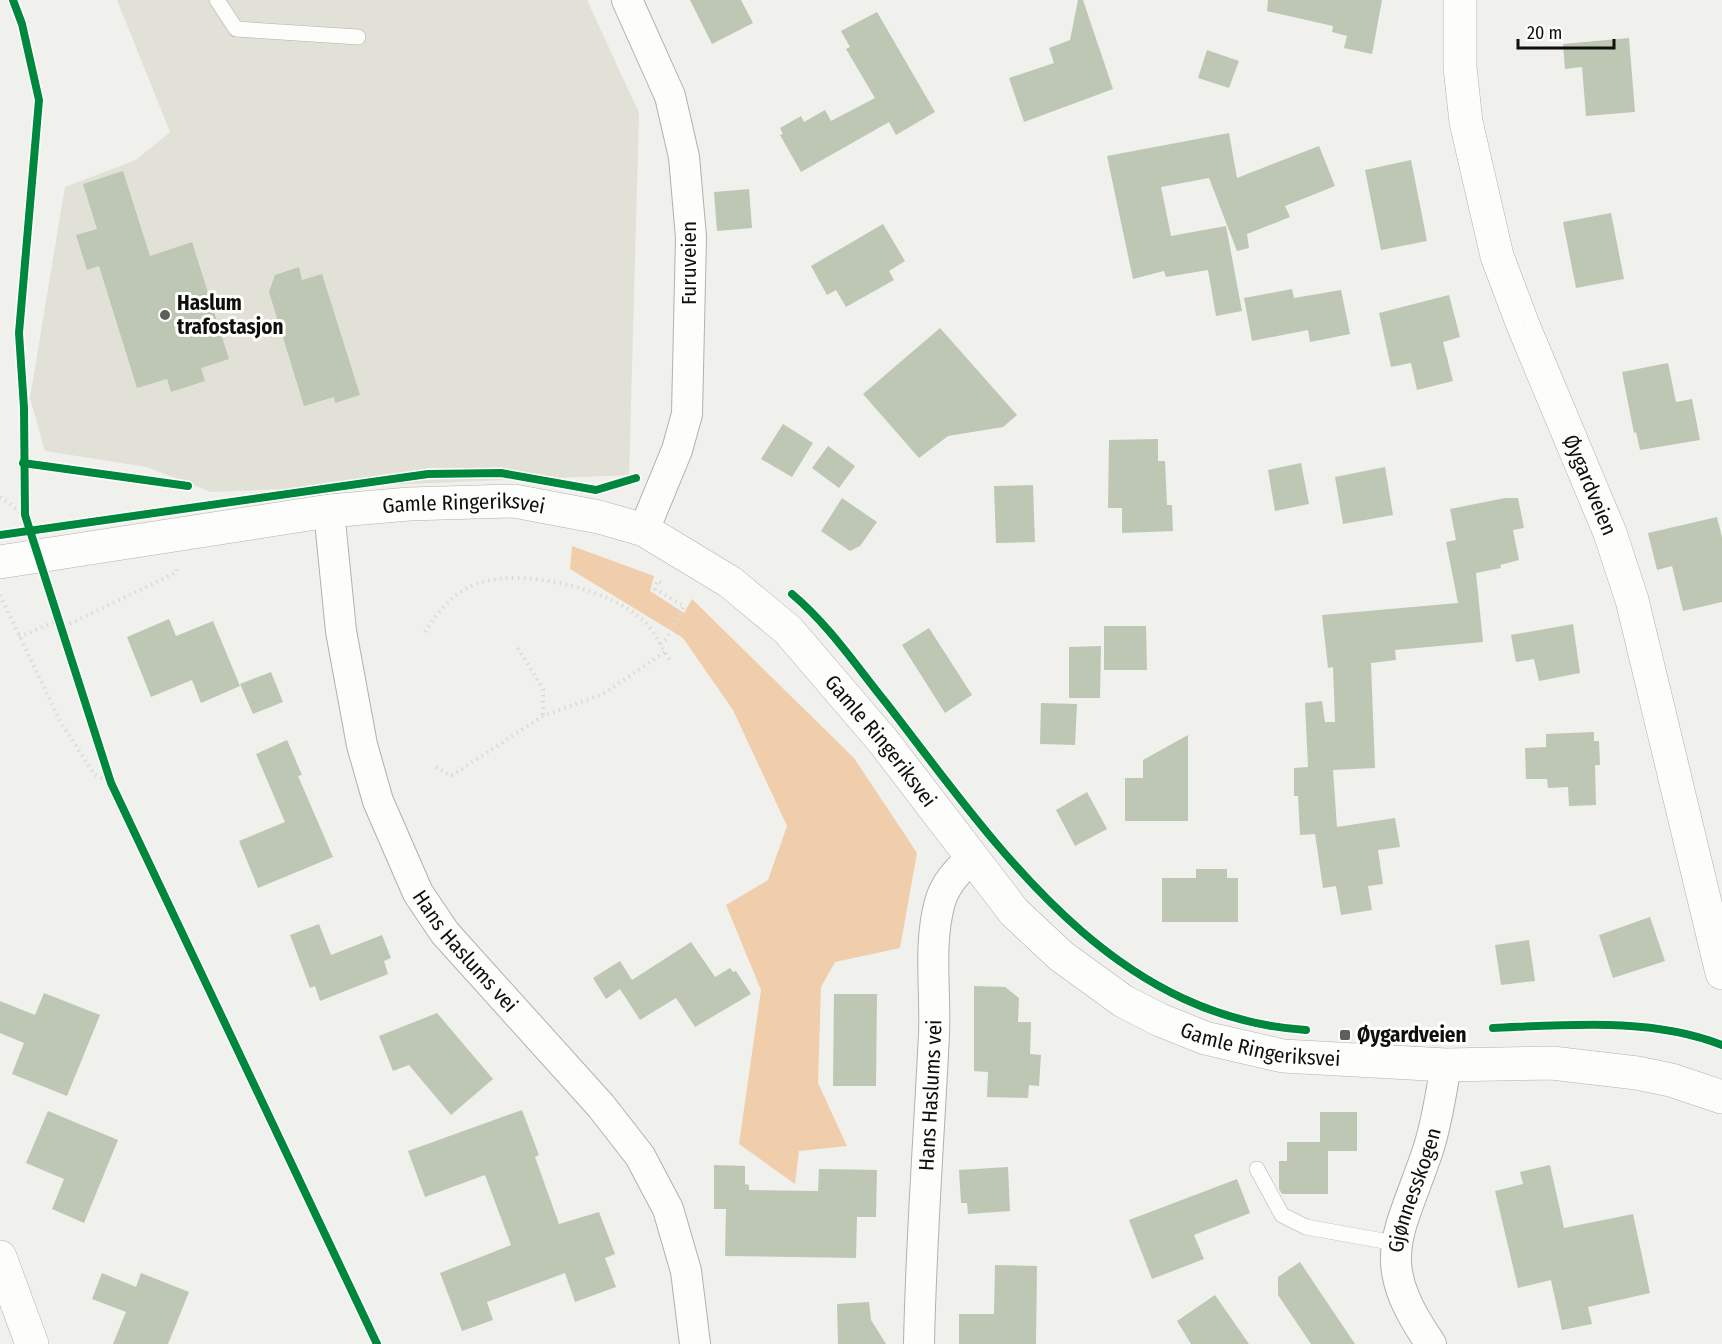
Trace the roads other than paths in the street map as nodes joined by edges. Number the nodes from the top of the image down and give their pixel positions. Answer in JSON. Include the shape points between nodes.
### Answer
{"nodes":[{"id":1,"x":217,"y":0,"type":"edge"},
{"id":2,"x":627,"y":0,"type":"edge"},
{"id":3,"x":1460,"y":0,"type":"edge"},
{"id":4,"x":358,"y":37,"type":"dead end"},
{"id":5,"x":329,"y":511,"type":"junction"},
{"id":6,"x":644,"y":530,"type":"junction"},
{"id":7,"x":0,"y":562,"type":"edge"},
{"id":8,"x":971,"y":859,"type":"junction"},
{"id":9,"x":1722,"y":973,"type":"edge"},
{"id":10,"x":1446,"y":1065,"type":"junction"},
{"id":11,"x":1722,"y":1097,"type":"edge"},
{"id":12,"x":1257,"y":1168,"type":"dead end"},
{"id":13,"x":1395,"y":1243,"type":"junction"},
{"id":14,"x":0,"y":1257,"type":"edge"},
{"id":15,"x":32,"y":1344,"type":"edge"},
{"id":16,"x":695,"y":1344,"type":"edge"},
{"id":17,"x":919,"y":1344,"type":"edge"},
{"id":18,"x":1431,"y":1344,"type":"edge"}],
"edges":[{"from":1,"to":4,"type":"lane","via":[[236,28]]},
{"from":2,"to":6,"type":"street","name":"Furuveien","via":[[670,96],[684,157],[691,237],[687,414],[677,450]]},
{"from":3,"to":9,"type":"main road","name":"Øygardveien","via":[[1460,67],[1466,122],[1497,256],[1610,533],[1632,600]]},
{"from":5,"to":6,"type":"main road","name":"Gamle Ringeriksvei","via":[[514,501]]},
{"from":5,"to":7,"type":"main road","name":"Gamle Ringeriksvei"},
{"from":5,"to":16,"type":"street","name":"Hans Haslums vei","via":[[340,631],[362,745],[378,801],[418,893],[445,933],[579,1080],[640,1156],[668,1209],[686,1271]]},
{"from":6,"to":8,"type":"main road","name":"Gamle Ringeriksvei","via":[[729,582],[788,630],[883,741]]},
{"from":8,"to":10,"type":"main road","name":"Gamle Ringeriksvei","via":[[1014,912],[1061,956],[1123,1001],[1160,1020],[1205,1038],[1283,1056]]},
{"from":8,"to":17,"type":"street","name":"Hans Haslums vei","via":[[952,876],[940,899],[934,927],[934,1031]]},
{"from":10,"to":11,"type":"main road","name":"Gamle Ringeriksvei","via":[[1592,1066],[1671,1080]]},
{"from":10,"to":13,"type":"street","name":"Gjønnesskogen","via":[[1428,1150]]},
{"from":12,"to":13,"type":"lane","via":[[1282,1215],[1306,1227]]},
{"from":13,"to":18,"type":"street","name":"Gjønnesskogen","via":[[1401,1292]]},
{"from":14,"to":15,"type":"main road"}]}
